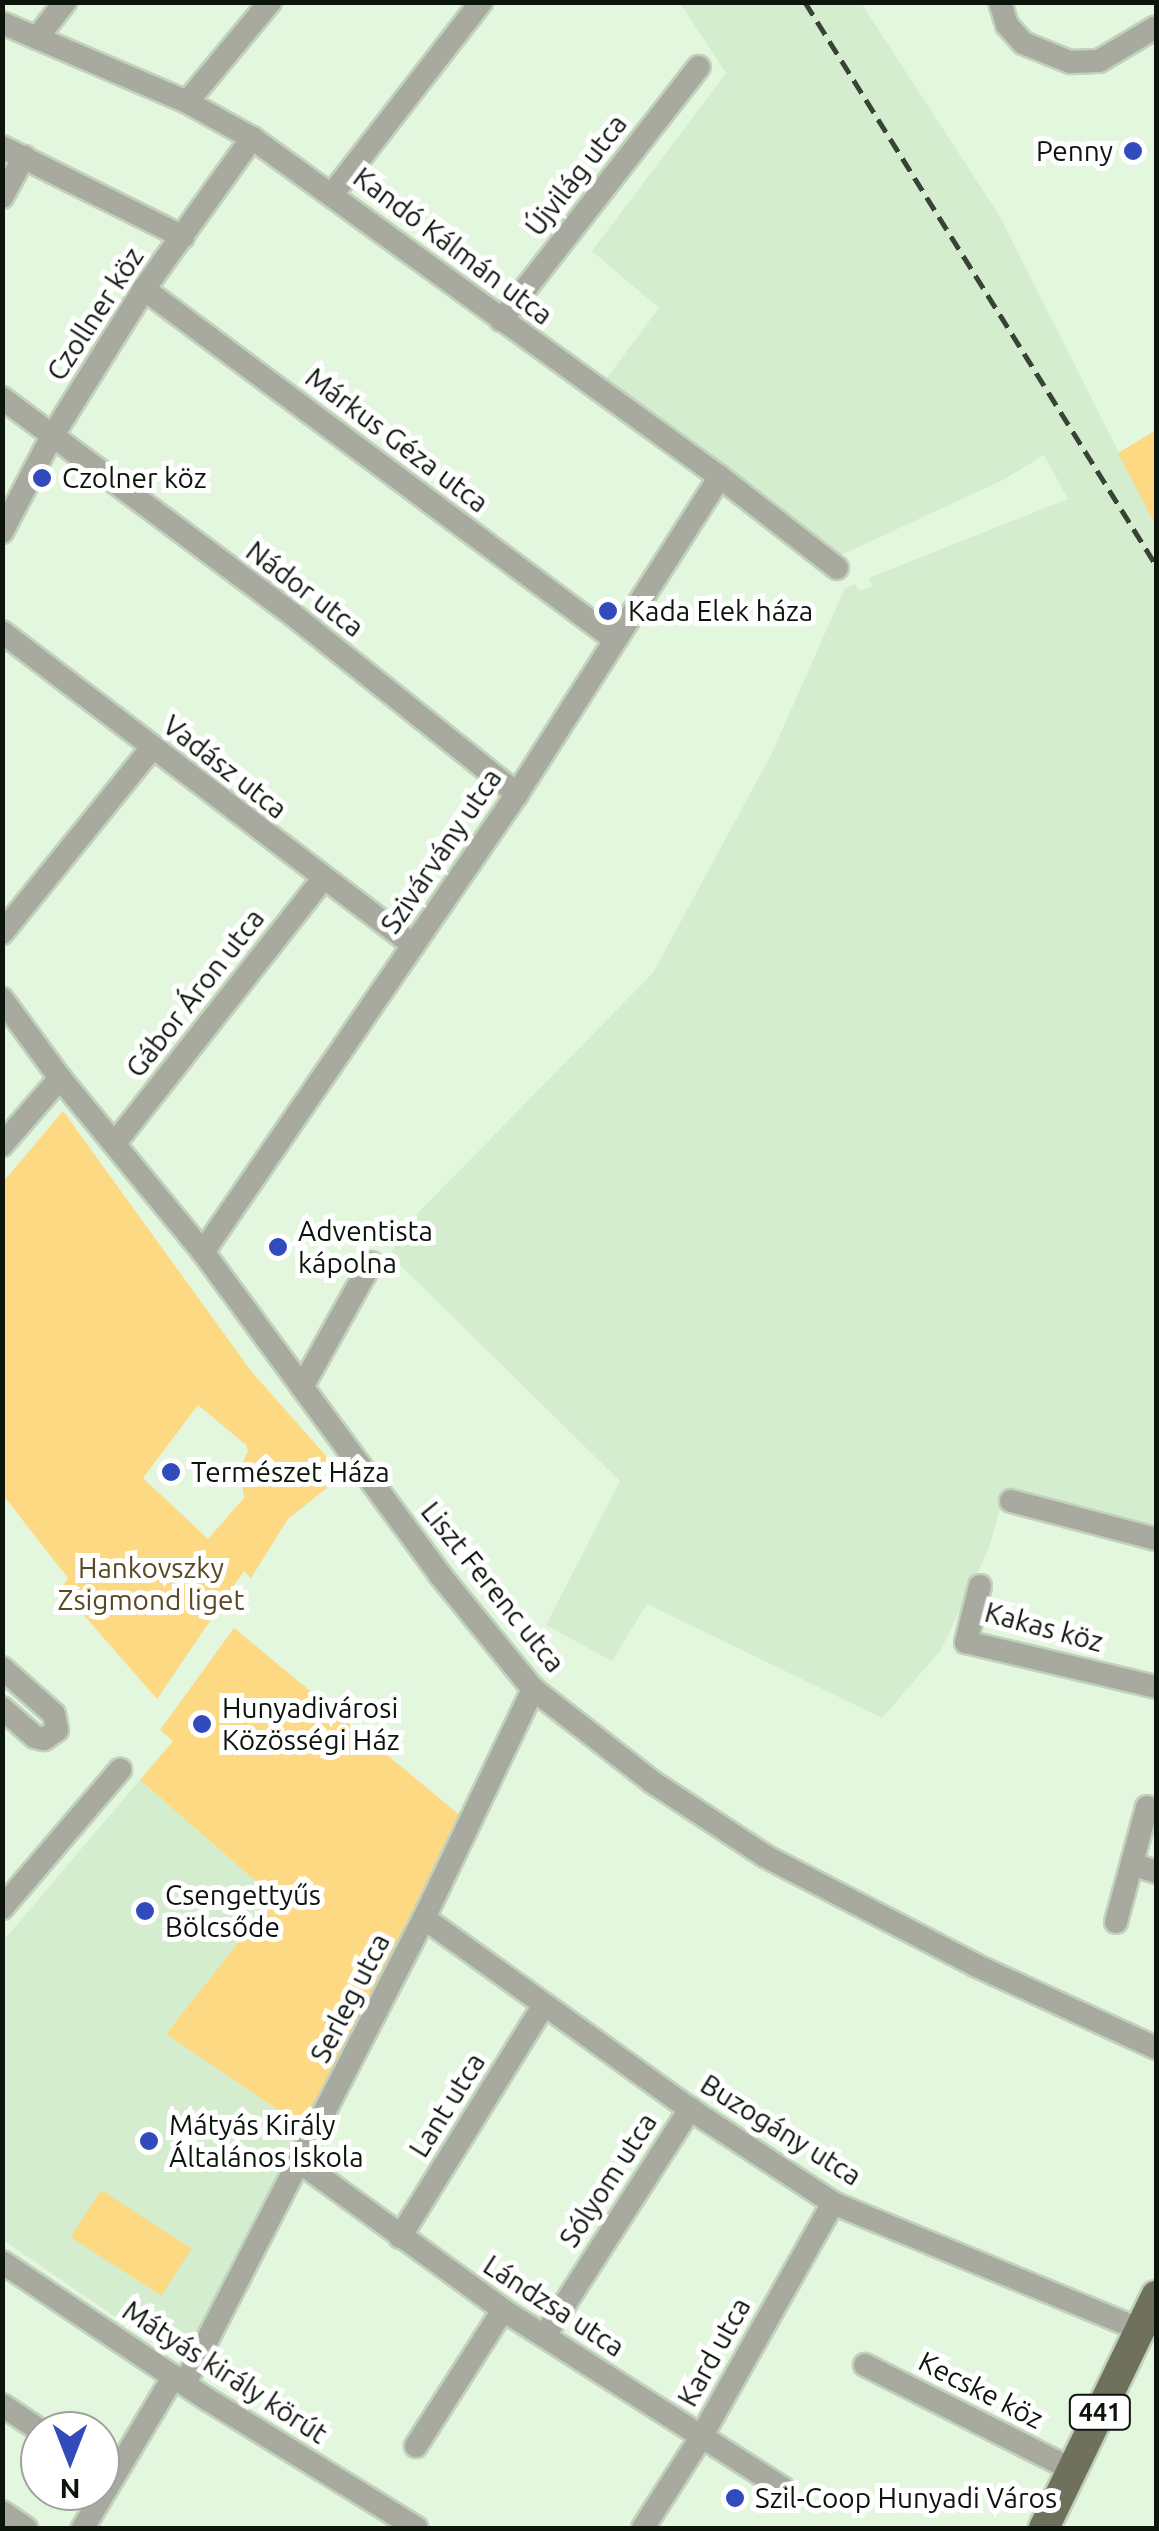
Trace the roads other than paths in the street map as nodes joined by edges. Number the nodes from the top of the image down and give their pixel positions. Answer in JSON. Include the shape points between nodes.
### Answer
{"nodes":[{"id":1,"x":66,"y":2,"type":"edge"},
{"id":2,"x":270,"y":2,"type":"edge"},
{"id":3,"x":481,"y":2,"type":"edge"},
{"id":4,"x":997,"y":8,"type":"edge"},
{"id":5,"x":2,"y":23,"type":"edge"},
{"id":6,"x":1156,"y":26,"type":"edge"},
{"id":7,"x":37,"y":38,"type":"junction"},
{"id":8,"x":1156,"y":40,"type":"edge"},
{"id":9,"x":1035,"y":63,"type":"junction"},
{"id":10,"x":699,"y":67,"type":"dead end"},
{"id":11,"x":186,"y":102,"type":"junction"},
{"id":12,"x":252,"y":138,"type":"junction"},
{"id":13,"x":13,"y":152,"type":"edge"},
{"id":14,"x":333,"y":194,"type":"junction"},
{"id":15,"x":2,"y":198,"type":"edge"},
{"id":16,"x":183,"y":237,"type":"junction"},
{"id":17,"x":144,"y":289,"type":"junction"},
{"id":18,"x":501,"y":320,"type":"junction"},
{"id":19,"x":2,"y":398,"type":"edge"},
{"id":20,"x":51,"y":438,"type":"junction"},
{"id":21,"x":720,"y":477,"type":"junction"},
{"id":22,"x":2,"y":532,"type":"edge"},
{"id":23,"x":837,"y":568,"type":"dead end"},
{"id":24,"x":2,"y":632,"type":"edge"},
{"id":25,"x":614,"y":639,"type":"junction"},
{"id":26,"x":152,"y":748,"type":"junction"},
{"id":27,"x":517,"y":794,"type":"junction"},
{"id":28,"x":322,"y":880,"type":"junction"},
{"id":29,"x":2,"y":933,"type":"edge"},
{"id":30,"x":413,"y":945,"type":"junction"},
{"id":31,"x":2,"y":1000,"type":"edge"},
{"id":32,"x":60,"y":1078,"type":"junction"},
{"id":33,"x":115,"y":1144,"type":"junction"},
{"id":34,"x":2,"y":1145,"type":"edge"},
{"id":35,"x":203,"y":1252,"type":"junction"},
{"id":36,"x":371,"y":1263,"type":"dead end"},
{"id":37,"x":302,"y":1387,"type":"junction"},
{"id":38,"x":1012,"y":1502,"type":"dead end"},
{"id":39,"x":1156,"y":1539,"type":"edge"},
{"id":40,"x":980,"y":1586,"type":"dead end"},
{"id":41,"x":2,"y":1668,"type":"edge"},
{"id":42,"x":1156,"y":1687,"type":"edge"},
{"id":43,"x":533,"y":1688,"type":"junction"},
{"id":44,"x":2,"y":1708,"type":"edge"},
{"id":45,"x":120,"y":1770,"type":"dead end"},
{"id":46,"x":1146,"y":1807,"type":"dead end"},
{"id":47,"x":1132,"y":1864,"type":"junction"},
{"id":48,"x":1156,"y":1872,"type":"edge"},
{"id":49,"x":2,"y":1908,"type":"edge"},
{"id":50,"x":424,"y":1918,"type":"junction"},
{"id":51,"x":1116,"y":1922,"type":"dead end"},
{"id":52,"x":544,"y":2005,"type":"junction"},
{"id":53,"x":1156,"y":2048,"type":"edge"},
{"id":54,"x":690,"y":2109,"type":"junction"},
{"id":55,"x":300,"y":2163,"type":"junction"},
{"id":56,"x":833,"y":2203,"type":"junction"},
{"id":57,"x":400,"y":2236,"type":"junction"},
{"id":58,"x":2,"y":2262,"type":"edge"},
{"id":59,"x":1156,"y":2296,"type":"edge"},
{"id":60,"x":503,"y":2310,"type":"junction"},
{"id":61,"x":1141,"y":2330,"type":"junction"},
{"id":62,"x":546,"y":2335,"type":"junction"},
{"id":63,"x":865,"y":2365,"type":"dead end"},
{"id":64,"x":180,"y":2380,"type":"junction"},
{"id":65,"x":700,"y":2439,"type":"junction"},
{"id":66,"x":416,"y":2446,"type":"dead end"},
{"id":67,"x":120,"y":2456,"type":"edge"},
{"id":68,"x":1071,"y":2469,"type":"junction"},
{"id":69,"x":782,"y":2488,"type":"dead end"},
{"id":70,"x":2,"y":2512,"type":"edge"},
{"id":71,"x":26,"y":2528,"type":"edge"},
{"id":72,"x":416,"y":2528,"type":"edge"},
{"id":73,"x":643,"y":2528,"type":"edge"},
{"id":74,"x":1044,"y":2528,"type":"edge"}],
"edges":[{"from":1,"to":7,"type":"street"},
{"from":2,"to":11,"type":"street"},
{"from":3,"to":14,"type":"street"},
{"from":4,"to":6,"type":"street","via":[[1036,52],[1084,64]]},
{"from":4,"to":9,"type":"street"},
{"from":4,"to":9,"type":"street","via":[[1008,43]]},
{"from":5,"to":7,"type":"street","name":"Kandó Kálmán utca"},
{"from":7,"to":11,"type":"street","name":"Kandó Kálmán utca"},
{"from":8,"to":9,"type":"street","via":[[1099,70],[1066,72]]},
{"from":10,"to":18,"type":"street","name":"Újvilág utca"},
{"from":11,"to":12,"type":"street","name":"Kandó Kálmán utca"},
{"from":12,"to":14,"type":"street","name":"Kandó Kálmán utca"},
{"from":12,"to":16,"type":"street","name":"Czollner köz"},
{"from":13,"to":15,"type":"street"},
{"from":13,"to":16,"type":"street"},
{"from":14,"to":18,"type":"street","name":"Kandó Kálmán utca"},
{"from":16,"to":17,"type":"street","name":"Czollner köz"},
{"from":17,"to":20,"type":"street","name":"Czollner köz"},
{"from":17,"to":25,"type":"street","name":"Márkus Géza utca"},
{"from":18,"to":21,"type":"street","name":"Kandó Kálmán utca"},
{"from":19,"to":20,"type":"street","name":"Nádor utca"},
{"from":20,"to":22,"type":"street","name":"Czollner köz"},
{"from":20,"to":27,"type":"street","name":"Nádor utca","via":[[293,615]]},
{"from":21,"to":23,"type":"street","name":"Kandó Kálmán utca"},
{"from":21,"to":25,"type":"street","name":"Szivárvány utca"},
{"from":24,"to":26,"type":"street","name":"Vadász utca"},
{"from":25,"to":27,"type":"street","name":"Szivárvány utca"},
{"from":26,"to":28,"type":"street","name":"Vadász utca"},
{"from":26,"to":29,"type":"street"},
{"from":27,"to":30,"type":"street","name":"Szivárvány utca"},
{"from":28,"to":30,"type":"street","name":"Vadász utca"},
{"from":28,"to":33,"type":"street","name":"Gábor Áron utca"},
{"from":30,"to":35,"type":"street","name":"Szivárvány utca"},
{"from":31,"to":32,"type":"street","name":"Liszt Ferenc utca"},
{"from":32,"to":33,"type":"street","name":"Liszt Ferenc utca"},
{"from":32,"to":34,"type":"street"},
{"from":33,"to":35,"type":"street","name":"Liszt Ferenc utca"},
{"from":35,"to":37,"type":"street","name":"Liszt Ferenc utca"},
{"from":36,"to":37,"type":"street"},
{"from":37,"to":43,"type":"street","name":"Liszt Ferenc utca"},
{"from":38,"to":39,"type":"street"},
{"from":40,"to":42,"type":"street","name":"Kakas köz","via":[[966,1642]]},
{"from":41,"to":44,"type":"street","via":[[54,1714],[56,1730],[35,1737]]},
{"from":43,"to":50,"type":"street","name":"Serleg utca"},
{"from":43,"to":53,"type":"street","name":"Liszt Ferenc utca","via":[[651,1781],[765,1856],[975,1965]]},
{"from":45,"to":49,"type":"street"},
{"from":46,"to":47,"type":"street"},
{"from":47,"to":48,"type":"street"},
{"from":47,"to":51,"type":"street"},
{"from":50,"to":52,"type":"street","name":"Buzogány utca"},
{"from":50,"to":55,"type":"street","name":"Serleg utca"},
{"from":52,"to":54,"type":"street","name":"Buzogány utca"},
{"from":52,"to":57,"type":"street","name":"Lant utca"},
{"from":54,"to":56,"type":"street","name":"Buzogány utca"},
{"from":54,"to":62,"type":"street","name":"Sólyom utca"},
{"from":55,"to":57,"type":"street","name":"Lándzsa utca"},
{"from":55,"to":64,"type":"street","name":"Serleg utca"},
{"from":56,"to":61,"type":"street","name":"Buzogány utca"},
{"from":56,"to":65,"type":"street","name":"Kard utca"},
{"from":57,"to":60,"type":"street","name":"Lándzsa utca"},
{"from":58,"to":64,"type":"street","name":"Mátyás király körút"},
{"from":59,"to":61,"type":"main road","number":"441"},
{"from":60,"to":62,"type":"street","name":"Lándzsa utca"},
{"from":60,"to":66,"type":"street"},
{"from":61,"to":68,"type":"main road","number":"441"},
{"from":62,"to":65,"type":"street","name":"Lándzsa utca"},
{"from":63,"to":68,"type":"street","name":"Kecske köz"},
{"from":64,"to":67,"type":"street","name":"Serleg utca"},
{"from":64,"to":72,"type":"street","name":"Mátyás király körút"},
{"from":65,"to":69,"type":"street","name":"Lándzsa utca"},
{"from":65,"to":73,"type":"street","name":"Kard utca"},
{"from":68,"to":74,"type":"main road","number":"441"},
{"from":70,"to":71,"type":"street"}]}
